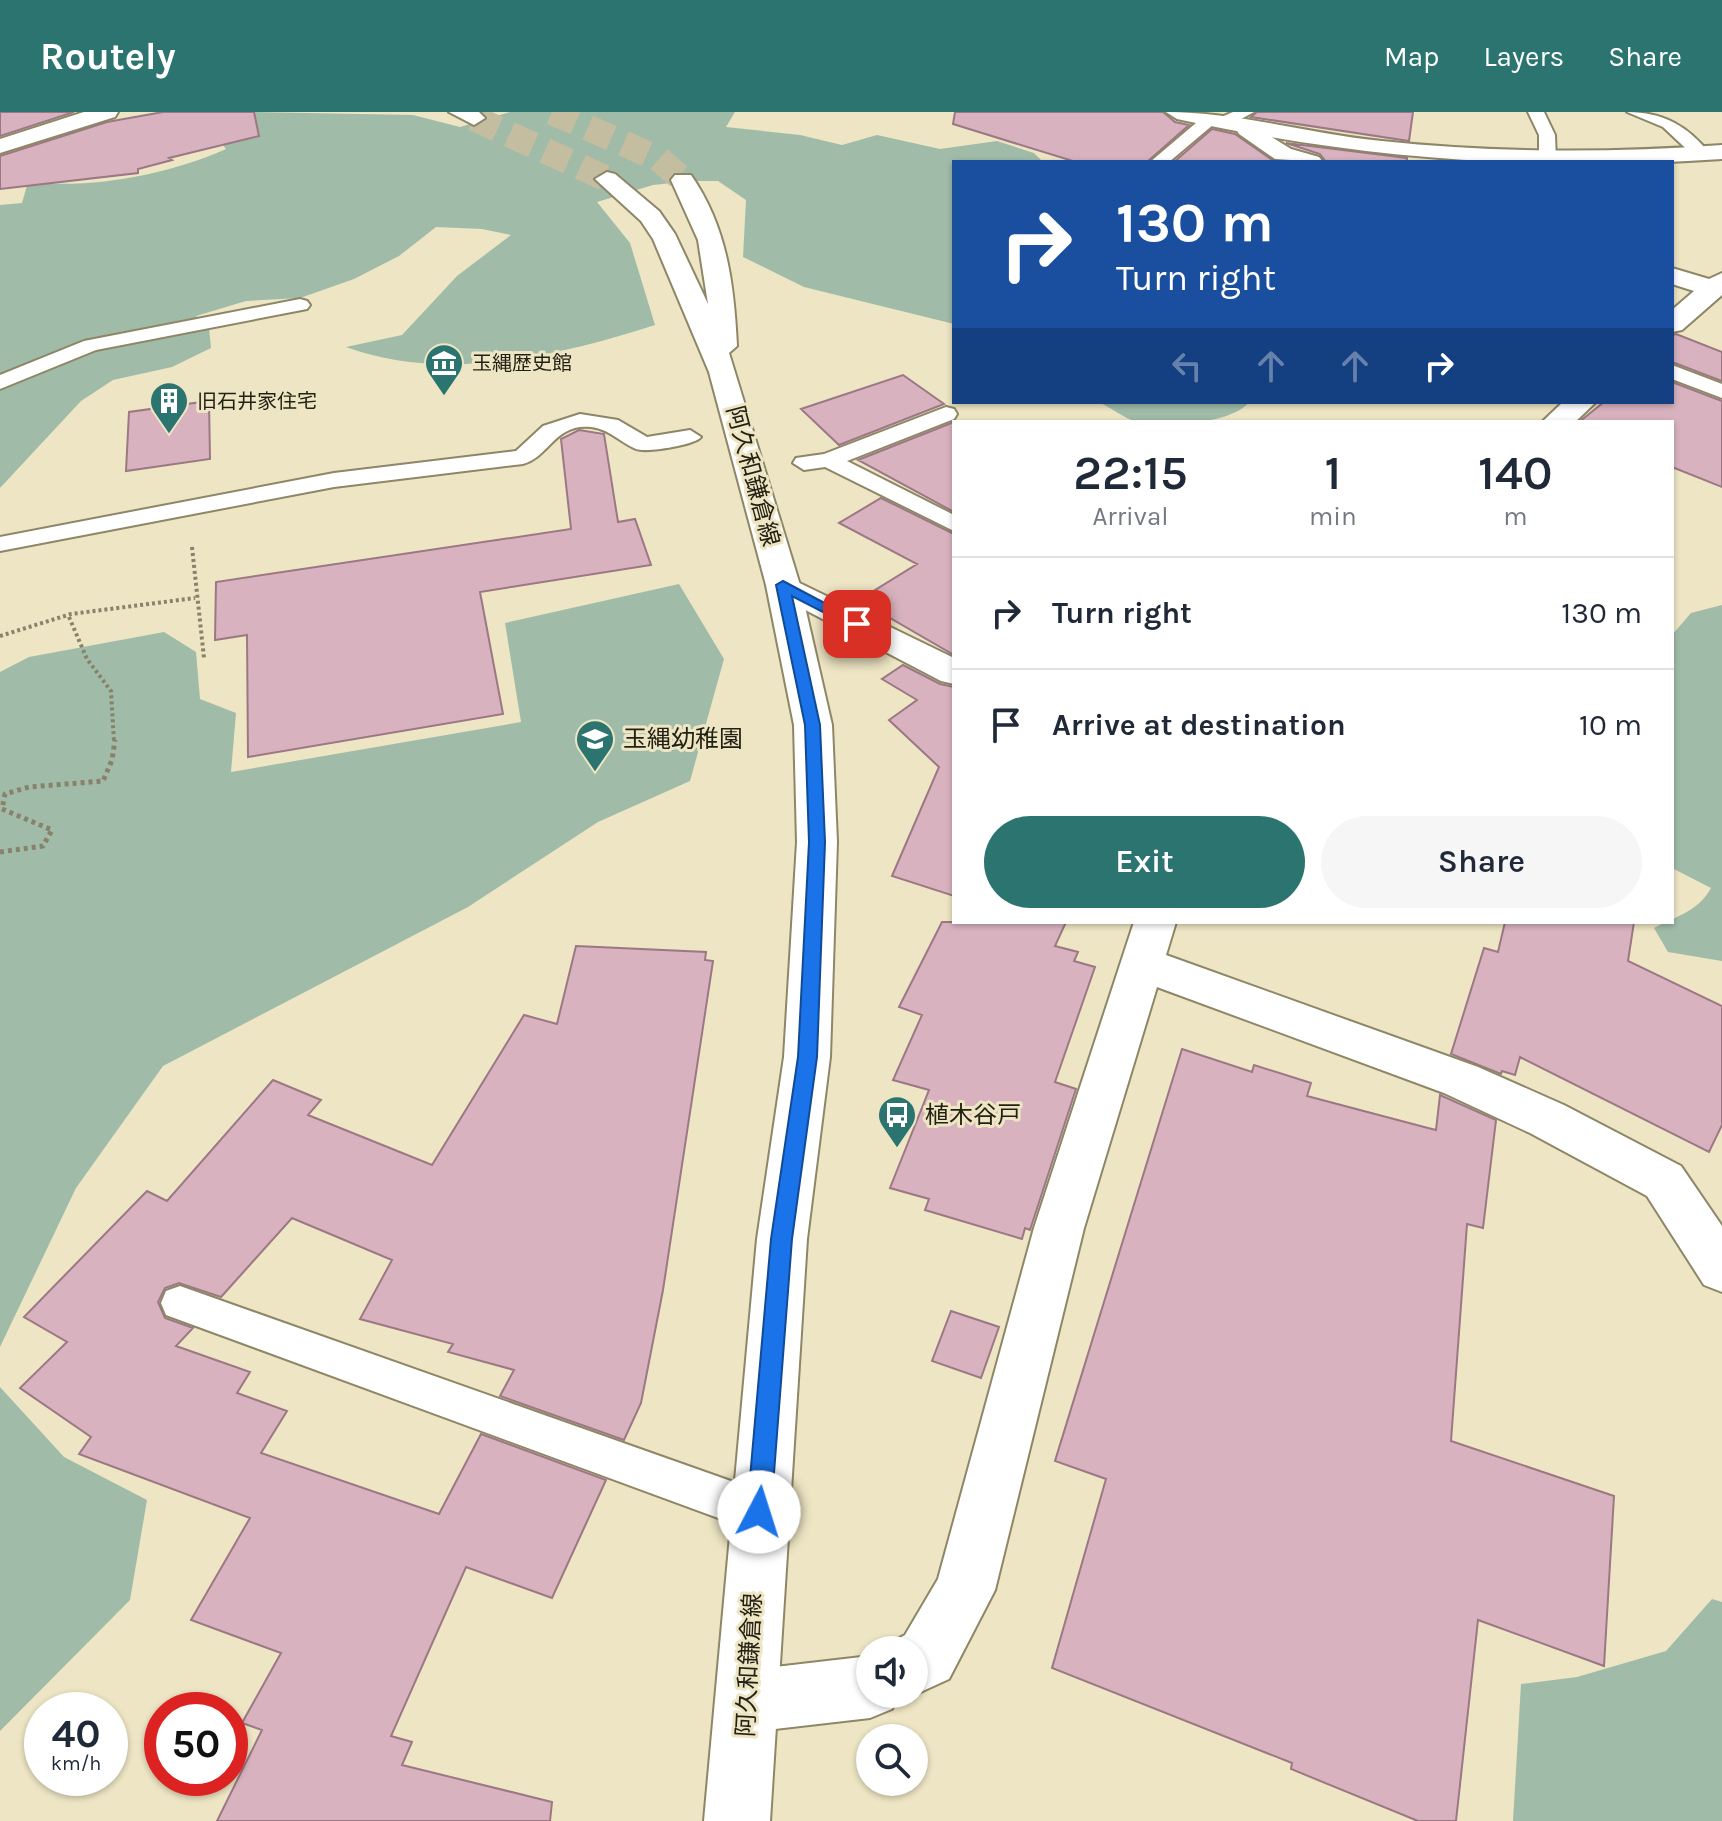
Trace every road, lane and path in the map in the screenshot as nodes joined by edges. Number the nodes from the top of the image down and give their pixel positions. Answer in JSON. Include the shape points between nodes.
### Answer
{"nodes":[{"id":1,"x":107,"y":112,"type":"edge"},
{"id":2,"x":1177,"y":112,"type":"edge"},
{"id":3,"x":1536,"y":112,"type":"edge"},
{"id":4,"x":1635,"y":112,"type":"edge"},
{"id":5,"x":1247,"y":121,"type":"edge"},
{"id":6,"x":1216,"y":122,"type":"junction"},
{"id":7,"x":0,"y":146,"type":"edge"},
{"id":8,"x":1712,"y":153,"type":"edge"},
{"id":9,"x":1162,"y":160,"type":"edge"},
{"id":10,"x":1304,"y":160,"type":"edge"},
{"id":11,"x":1525,"y":160,"type":"edge"},
{"id":12,"x":1548,"y":160,"type":"edge"},
{"id":13,"x":1568,"y":160,"type":"edge"},
{"id":14,"x":607,"y":179,"type":"tunnel mouth"},
{"id":15,"x":683,"y":180,"type":"tunnel mouth"},
{"id":16,"x":1674,"y":276,"type":"edge"},
{"id":17,"x":1717,"y":285,"type":"edge"},
{"id":18,"x":300,"y":305,"type":"dead end"},
{"id":19,"x":1674,"y":322,"type":"edge"},
{"id":20,"x":723,"y":372,"type":"junction"},
{"id":21,"x":1674,"y":372,"type":"edge"},
{"id":22,"x":0,"y":383,"type":"edge"},
{"id":23,"x":1722,"y":392,"type":"edge"},
{"id":24,"x":1579,"y":404,"type":"edge"},
{"id":25,"x":946,"y":414,"type":"dead end"},
{"id":26,"x":1559,"y":420,"type":"edge"},
{"id":27,"x":690,"y":437,"type":"dead end"},
{"id":28,"x":189,"y":506,"type":"junction"},
{"id":29,"x":947,"y":514,"type":"edge"},
{"id":30,"x":0,"y":544,"type":"edge"},
{"id":31,"x":783,"y":585,"type":"junction"},
{"id":32,"x":195,"y":598,"type":"junction"},
{"id":33,"x":69,"y":617,"type":"junction"},
{"id":34,"x":0,"y":636,"type":"edge"},
{"id":35,"x":204,"y":658,"type":"dead end"},
{"id":36,"x":952,"y":672,"type":"edge"},
{"id":37,"x":0,"y":852,"type":"edge"},
{"id":38,"x":1148,"y":943,"type":"edge"},
{"id":39,"x":1722,"y":1269,"type":"edge"},
{"id":40,"x":180,"y":1303,"type":"dead end"},
{"id":41,"x":759,"y":1512,"type":"junction"},
{"id":42,"x":928,"y":1655,"type":"edge"},
{"id":43,"x":856,"y":1689,"type":"edge"},
{"id":44,"x":749,"y":1701,"type":"junction"},
{"id":45,"x":737,"y":1821,"type":"edge"}],
"edges":[{"from":1,"to":7,"type":"main road"},
{"from":2,"to":6,"type":"main road"},
{"from":3,"to":12,"type":"lane","via":[[1547,135]]},
{"from":4,"to":8,"type":"lane","via":[[1669,124]]},
{"from":5,"to":6,"type":"main road"},
{"from":5,"to":10,"type":"main road","via":[[1283,154]]},
{"from":5,"to":11,"type":"main road","via":[[1412,155]]},
{"from":6,"to":9,"type":"lane"},
{"from":8,"to":13,"type":"main road"},
{"from":14,"to":20,"type":"main road","name":"阿久和鎌倉線","via":[[650,216],[666,239]]},
{"from":15,"to":20,"type":"main road","name":"阿久和鎌倉線","via":[[698,202],[720,270]]},
{"from":16,"to":17,"type":"main road"},
{"from":17,"to":19,"type":"main road"},
{"from":18,"to":22,"type":"lane","via":[[91,345]]},
{"from":20,"to":31,"type":"main road","name":"阿久和鎌倉線"},
{"from":21,"to":23,"type":"lane"},
{"from":24,"to":26,"type":"main road"},
{"from":25,"to":29,"type":"lane","via":[[816,462]]},
{"from":27,"to":28,"type":"lane","via":[[643,444],[618,425],[560,424],[523,457],[334,480]]},
{"from":28,"to":30,"type":"lane"},
{"from":28,"to":32,"type":"path"},
{"from":31,"to":36,"type":"main road"},
{"from":31,"to":41,"type":"main road","name":"阿久和鎌倉線","via":[[813,725],[817,842],[807,1057],[782,1239]]},
{"from":32,"to":33,"type":"path"},
{"from":32,"to":35,"type":"path"},
{"from":33,"to":34,"type":"path","via":[[21,626]]},
{"from":33,"to":37,"type":"path","via":[[87,659],[111,691],[116,729],[112,760],[103,781],[27,785],[5,794],[2,809],[52,830],[43,846]]},
{"from":38,"to":39,"type":"main road","via":[[1461,1080],[1664,1181]]},
{"from":38,"to":42,"type":"main road","via":[[1059,1228],[965,1590]]},
{"from":40,"to":41,"type":"lane"},
{"from":41,"to":44,"type":"main road","name":"阿久和鎌倉線"},
{"from":43,"to":44,"type":"main road"},
{"from":44,"to":45,"type":"main road","name":"阿久和鎌倉線"}]}
